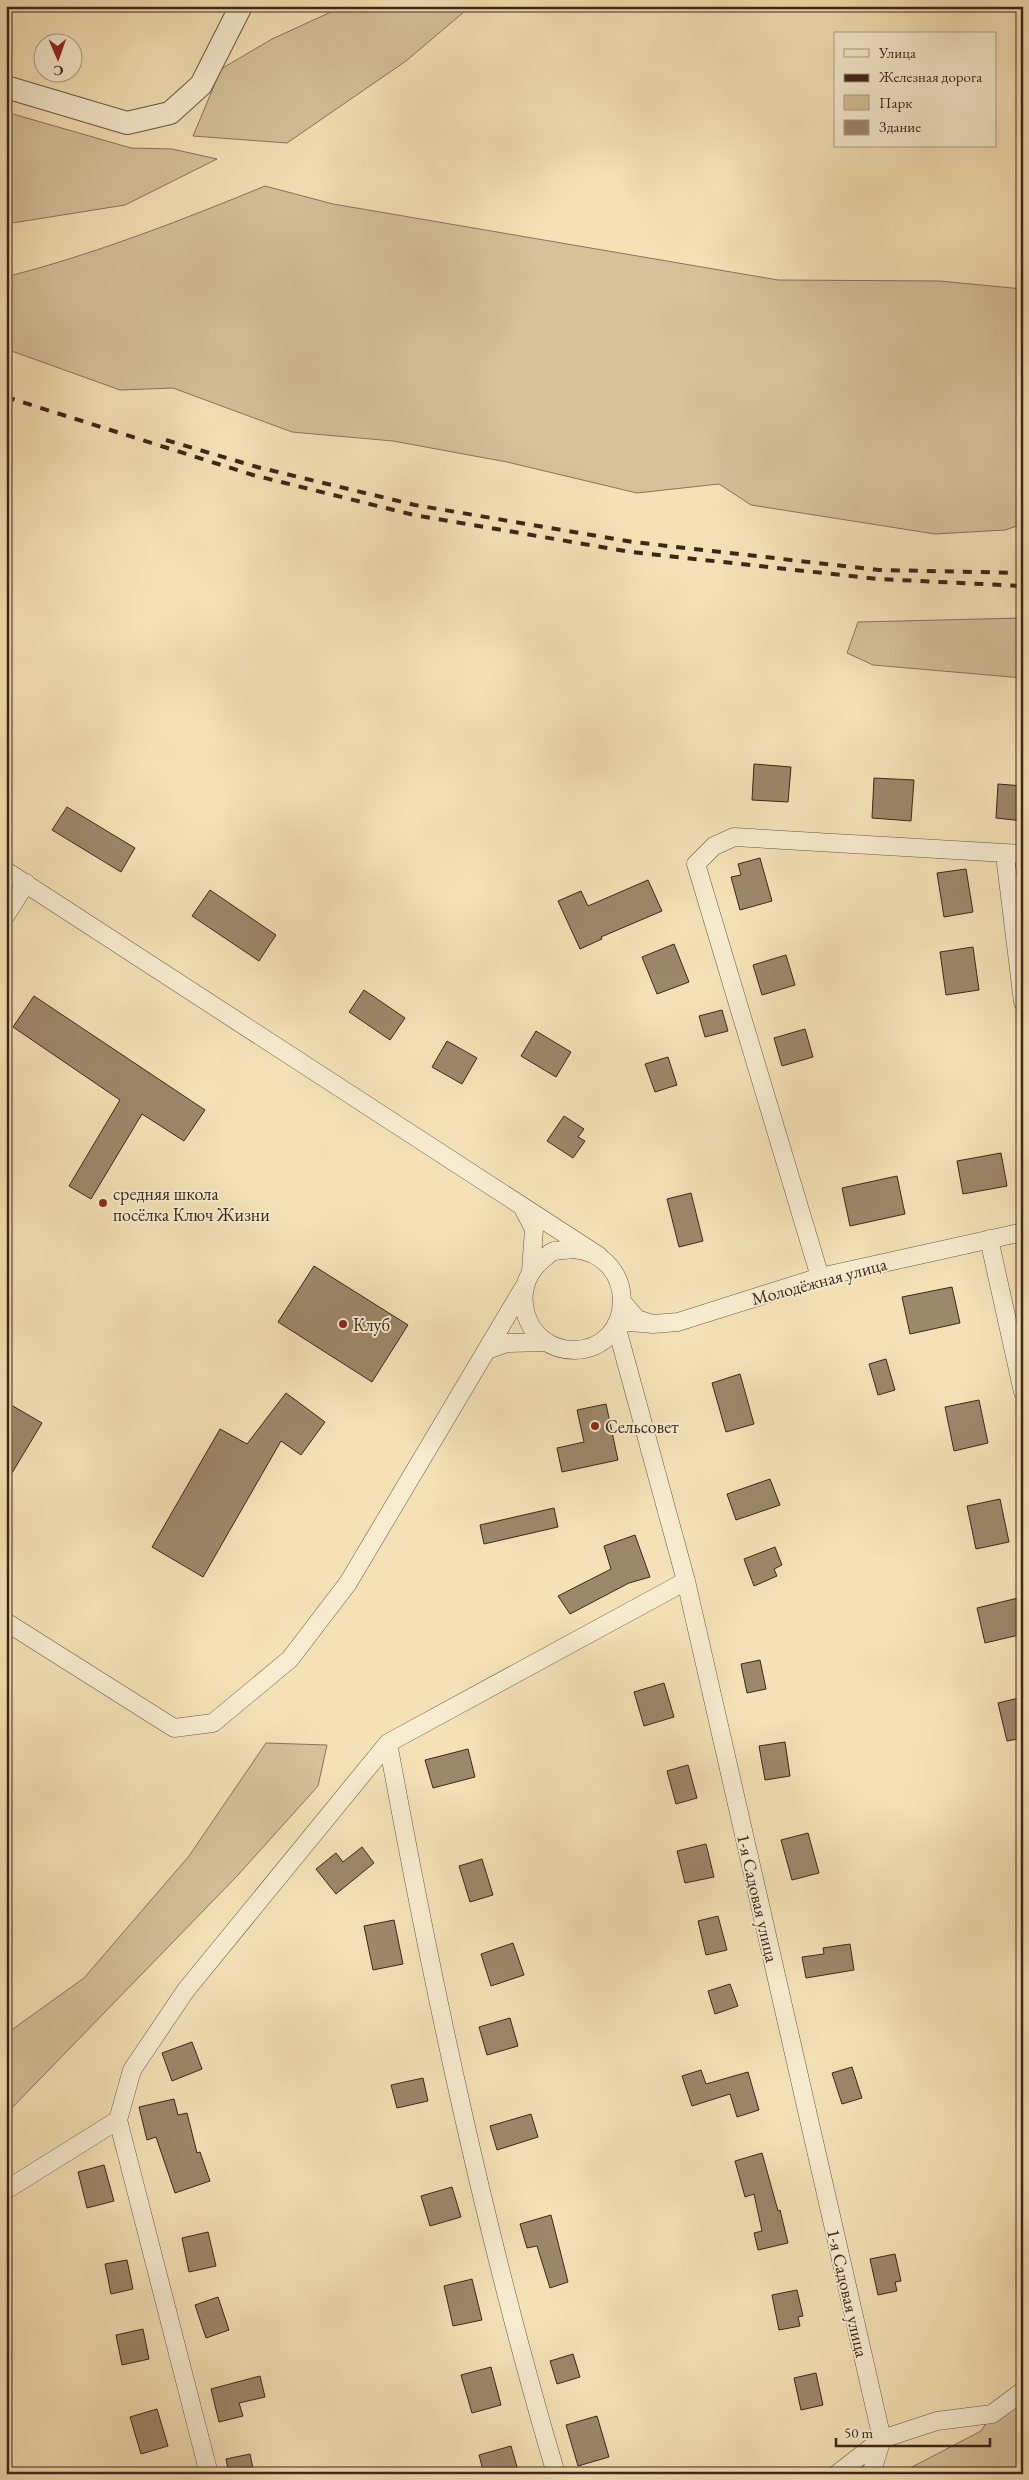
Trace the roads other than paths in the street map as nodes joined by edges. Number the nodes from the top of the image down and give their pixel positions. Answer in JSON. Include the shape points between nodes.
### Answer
{"nodes":[{"id":1,"x":241,"y":6,"type":"edge"},
{"id":2,"x":6,"y":87,"type":"edge"},
{"id":3,"x":1014,"y":855,"type":"edge"},
{"id":4,"x":6,"y":871,"type":"edge"},
{"id":5,"x":26,"y":884,"type":"junction"},
{"id":6,"x":6,"y":915,"type":"edge"},
{"id":7,"x":1023,"y":1002,"type":"edge"},
{"id":8,"x":523,"y":1207,"type":"junction"},
{"id":9,"x":1023,"y":1232,"type":"edge"},
{"id":10,"x":989,"y":1239,"type":"junction"},
{"id":11,"x":599,"y":1256,"type":"junction"},
{"id":12,"x":820,"y":1277,"type":"junction"},
{"id":13,"x":528,"y":1279,"type":"junction"},
{"id":14,"x":623,"y":1303,"type":"junction"},
{"id":15,"x":653,"y":1324,"type":"junction"},
{"id":16,"x":616,"y":1325,"type":"junction"},
{"id":17,"x":546,"y":1342,"type":"junction"},
{"id":18,"x":486,"y":1350,"type":"junction"},
{"id":19,"x":1023,"y":1392,"type":"edge"},
{"id":20,"x":686,"y":1581,"type":"junction"},
{"id":21,"x":6,"y":1622,"type":"edge"},
{"id":22,"x":388,"y":1743,"type":"junction"},
{"id":23,"x":118,"y":2120,"type":"junction"},
{"id":24,"x":6,"y":2190,"type":"edge"},
{"id":25,"x":1023,"y":2391,"type":"edge"},
{"id":26,"x":882,"y":2439,"type":"junction"},
{"id":27,"x":209,"y":2474,"type":"edge"},
{"id":28,"x":556,"y":2474,"type":"edge"},
{"id":29,"x":837,"y":2474,"type":"edge"},
{"id":30,"x":871,"y":2474,"type":"edge"}],
"edges":[{"from":1,"to":2,"type":"street","via":[[201,84],[170,113],[128,123]]},
{"from":3,"to":7,"type":"street"},
{"from":3,"to":12,"type":"street","via":[[734,837],[714,846],[696,864]]},
{"from":4,"to":5,"type":"street"},
{"from":5,"to":6,"type":"street"},
{"from":5,"to":8,"type":"street"},
{"from":8,"to":11,"type":"street"},
{"from":8,"to":13,"type":"street","via":[[534,1229]]},
{"from":9,"to":10,"type":"street","name":"Молодёжная улица"},
{"from":10,"to":12,"type":"street","name":"Молодёжная улица"},
{"from":10,"to":19,"type":"street"},
{"from":11,"to":13,"type":"street","via":[[582,1250],[552,1251]]},
{"from":11,"to":14,"type":"street","via":[[618,1278]]},
{"from":12,"to":15,"type":"street","name":"Молодёжная улица","via":[[678,1322]]},
{"from":13,"to":17,"type":"street","via":[[522,1298],[525,1315],[533,1331]]},
{"from":13,"to":18,"type":"street"},
{"from":14,"to":15,"type":"street","via":[[637,1319]]},
{"from":14,"to":16,"type":"street"},
{"from":15,"to":16,"type":"street","name":"Молодёжная улица","via":[[630,1322]]},
{"from":16,"to":17,"type":"street","via":[[602,1340],[576,1350]]},
{"from":16,"to":20,"type":"street","name":"1-я Садовая улица"},
{"from":17,"to":18,"type":"street","via":[[507,1343]]},
{"from":18,"to":21,"type":"street","via":[[348,1583],[290,1659],[213,1722],[174,1728]]},
{"from":20,"to":22,"type":"street"},
{"from":20,"to":26,"type":"street","name":"1-я Садовая улица"},
{"from":22,"to":23,"type":"street","via":[[186,1990],[132,2070]]},
{"from":22,"to":28,"type":"street","via":[[410,1865],[470,2141],[526,2375]]},
{"from":23,"to":24,"type":"street"},
{"from":23,"to":27,"type":"street"},
{"from":25,"to":26,"type":"street","via":[[992,2414],[937,2422]]},
{"from":26,"to":29,"type":"street"},
{"from":26,"to":30,"type":"street"}]}
